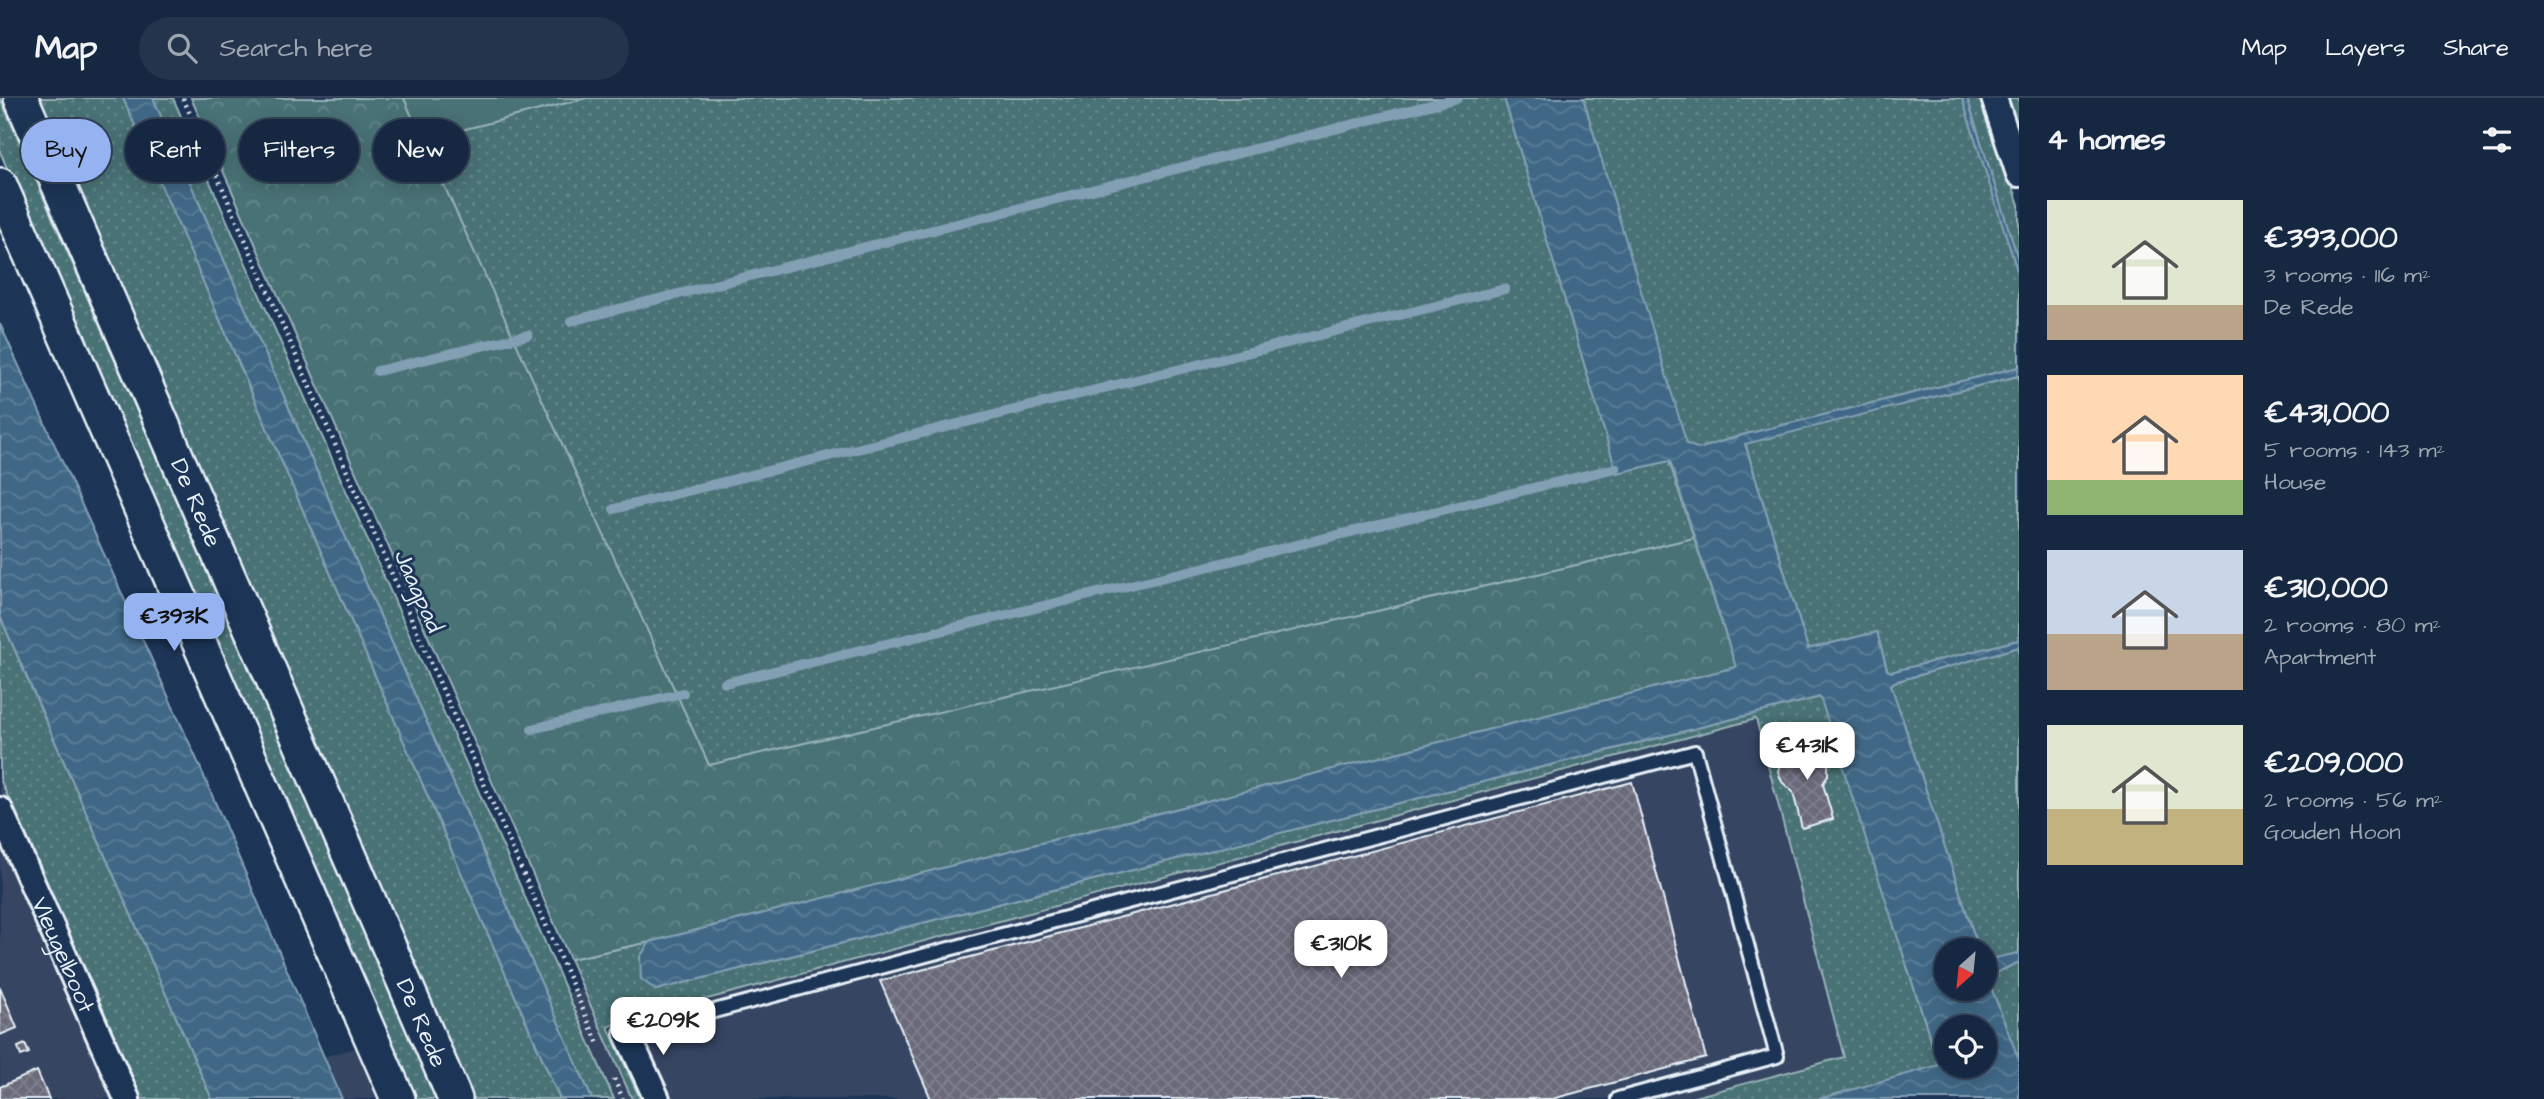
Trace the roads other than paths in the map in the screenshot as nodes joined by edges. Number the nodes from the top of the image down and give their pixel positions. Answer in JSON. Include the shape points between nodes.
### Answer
{"nodes":[{"id":1,"x":21,"y":98,"type":"edge"},
{"id":2,"x":1994,"y":98,"type":"edge"},
{"id":3,"x":2019,"y":174,"type":"edge"},
{"id":4,"x":0,"y":185,"type":"edge"},
{"id":5,"x":0,"y":810,"type":"edge"},
{"id":6,"x":627,"y":1034,"type":"joint"},
{"id":7,"x":127,"y":1099,"type":"edge"},
{"id":8,"x":398,"y":1099,"type":"edge"},
{"id":9,"x":455,"y":1099,"type":"edge"},
{"id":10,"x":657,"y":1099,"type":"edge"},
{"id":11,"x":1618,"y":1099,"type":"edge"}],
"edges":[{"from":1,"to":9,"type":"main road","name":"De Rede"},
{"from":2,"to":3,"type":"street"},
{"from":4,"to":8,"type":"main road"},
{"from":5,"to":7,"type":"street","name":"Vleugelboot"},
{"from":6,"to":10,"type":"street"},
{"from":6,"to":11,"type":"lane","via":[[1695,751],[1777,1056]]}]}
